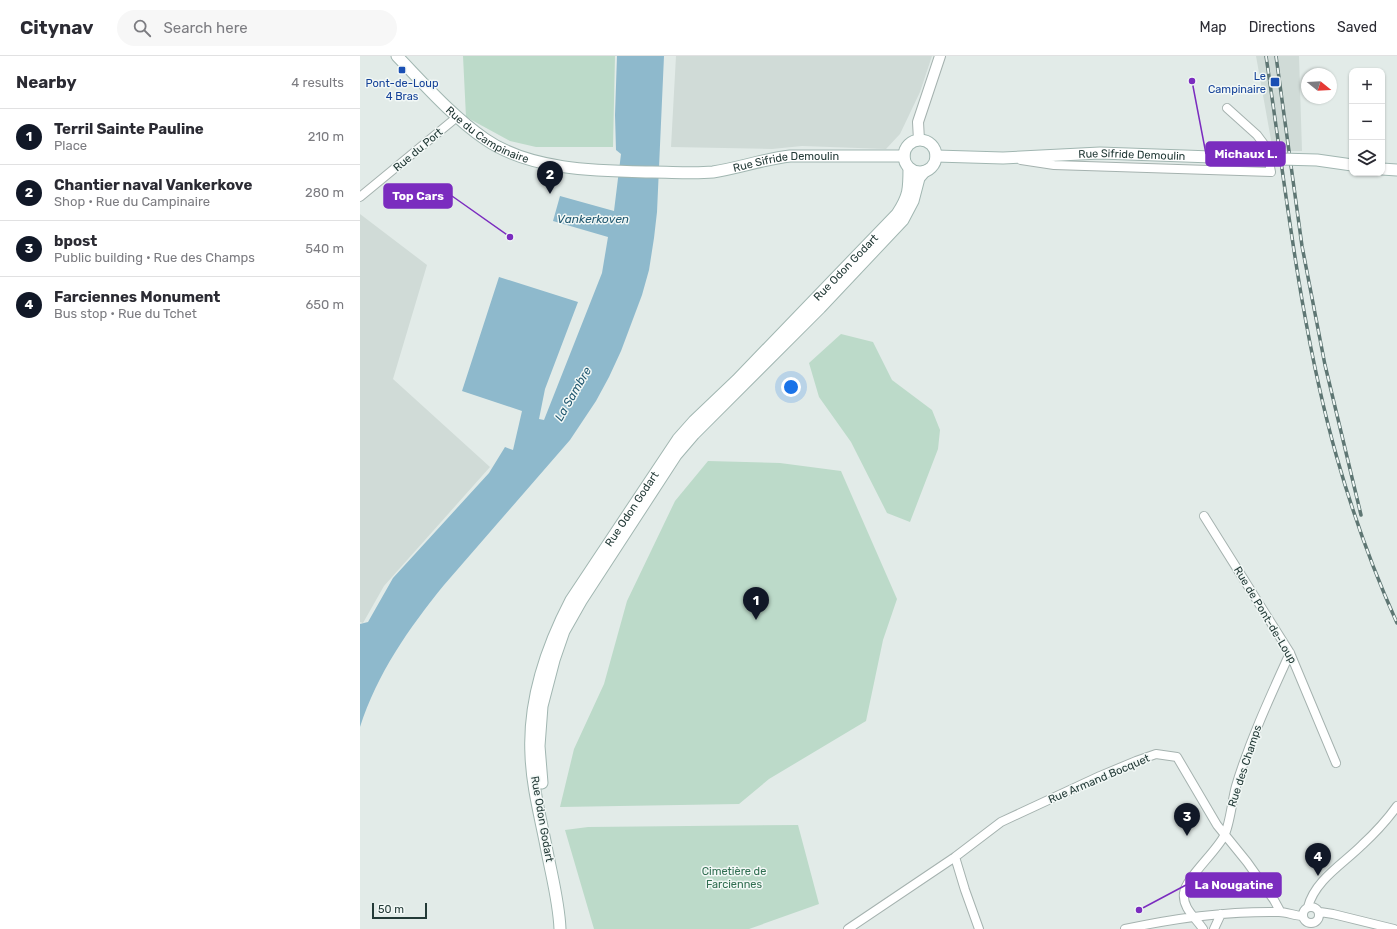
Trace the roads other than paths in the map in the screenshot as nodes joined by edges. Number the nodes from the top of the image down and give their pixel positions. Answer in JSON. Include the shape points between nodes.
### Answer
{"nodes":[{"id":1,"x":397,"y":56,"type":"edge"},
{"id":2,"x":940,"y":56,"type":"edge"},
{"id":3,"x":1227,"y":108,"type":"dead end"},
{"id":4,"x":457,"y":117,"type":"junction"},
{"id":5,"x":919,"y":140,"type":"junction"},
{"id":6,"x":904,"y":156,"type":"junction"},
{"id":7,"x":936,"y":156,"type":"junction"},
{"id":8,"x":1003,"y":158,"type":"junction"},
{"id":9,"x":1349,"y":165,"type":"edge"},
{"id":10,"x":909,"y":168,"type":"junction"},
{"id":11,"x":1385,"y":169,"type":"edge"},
{"id":12,"x":1397,"y":170,"type":"edge"},
{"id":13,"x":925,"y":171,"type":"junction"},
{"id":14,"x":669,"y":172,"type":"joint"},
{"id":15,"x":360,"y":197,"type":"edge"},
{"id":16,"x":1204,"y":516,"type":"dead end"},
{"id":17,"x":1290,"y":653,"type":"junction"},
{"id":18,"x":1336,"y":763,"type":"dead end"},
{"id":19,"x":1397,"y":806,"type":"edge"},
{"id":20,"x":1225,"y":835,"type":"junction"},
{"id":21,"x":955,"y":857,"type":"junction"},
{"id":22,"x":1280,"y":911,"type":"junction"},
{"id":23,"x":1221,"y":914,"type":"junction"},
{"id":24,"x":1309,"y":915,"type":"edge"},
{"id":25,"x":1193,"y":917,"type":"junction"},
{"id":26,"x":560,"y":929,"type":"edge"},
{"id":27,"x":567,"y":929,"type":"edge"},
{"id":28,"x":848,"y":929,"type":"edge"},
{"id":29,"x":979,"y":929,"type":"edge"},
{"id":30,"x":1125,"y":929,"type":"edge"},
{"id":31,"x":1203,"y":929,"type":"edge"},
{"id":32,"x":1214,"y":929,"type":"edge"},
{"id":33,"x":1394,"y":929,"type":"edge"}],
"edges":[{"from":1,"to":4,"type":"main road","name":"Rue du Campinaire"},
{"from":2,"to":5,"type":"street","via":[[918,122]]},
{"from":3,"to":8,"type":"street","via":[[1257,135],[1266,147],[1271,172],[1054,165]]},
{"from":4,"to":14,"type":"main road","name":"Rue du Campinaire","via":[[486,140],[512,153],[550,165],[599,171]]},
{"from":4,"to":15,"type":"street","name":"Rue du Port"},
{"from":5,"to":6,"type":"main road","via":[[907,147]]},
{"from":5,"to":7,"type":"main road","via":[[932,145]]},
{"from":6,"to":10,"type":"main road"},
{"from":6,"to":14,"type":"main road","name":"Rue Sifride Demoulin","via":[[790,156],[712,172]]},
{"from":7,"to":8,"type":"main road","name":"Rue Sifride Demoulin"},
{"from":7,"to":13,"type":"main road","via":[[932,166]]},
{"from":8,"to":9,"type":"main road","name":"Rue Sifride Demoulin","bridge":true,"via":[[1100,153],[1317,160]]},
{"from":10,"to":13,"type":"main road","via":[[919,172]]},
{"from":10,"to":26,"type":"main road","name":"Rue Odon Godart","via":[[910,186],[906,200],[897,214],[678,439],[571,600],[558,625],[536,689],[531,755]]},
{"from":11,"to":12,"type":"main road"},
{"from":13,"to":27,"type":"main road","name":"Rue Odon Godart","via":[[919,178],[913,201],[903,220],[676,455],[564,631],[542,706],[538,746],[542,787]]},
{"from":16,"to":17,"type":"street","name":"Rue de Pont-de-Loup"},
{"from":17,"to":18,"type":"street","name":"Rue de Pont-de-Loup"},
{"from":17,"to":20,"type":"street","name":"Rue des Champs","via":[[1257,725],[1236,787]]},
{"from":19,"to":24,"type":"street","via":[[1363,845],[1320,883],[1314,892]]},
{"from":20,"to":21,"type":"street","name":"Rue Armand Bocquet","via":[[1177,757],[1156,754],[1100,776],[1001,822]]},
{"from":20,"to":22,"type":"street","name":"Rue Armand Bocquet"},
{"from":20,"to":25,"type":"street","name":"Rue des Champs","via":[[1186,883],[1183,893],[1185,903]]},
{"from":21,"to":28,"type":"street","name":"Rue Armand Bocquet"},
{"from":21,"to":29,"type":"street"},
{"from":22,"to":23,"type":"street"},
{"from":22,"to":24,"type":"street"},
{"from":23,"to":25,"type":"street"},
{"from":23,"to":32,"type":"street"},
{"from":24,"to":33,"type":"street","via":[[1333,914]]},
{"from":25,"to":30,"type":"street","via":[[1175,918]]},
{"from":25,"to":31,"type":"street","name":"Rue des Champs"}]}
